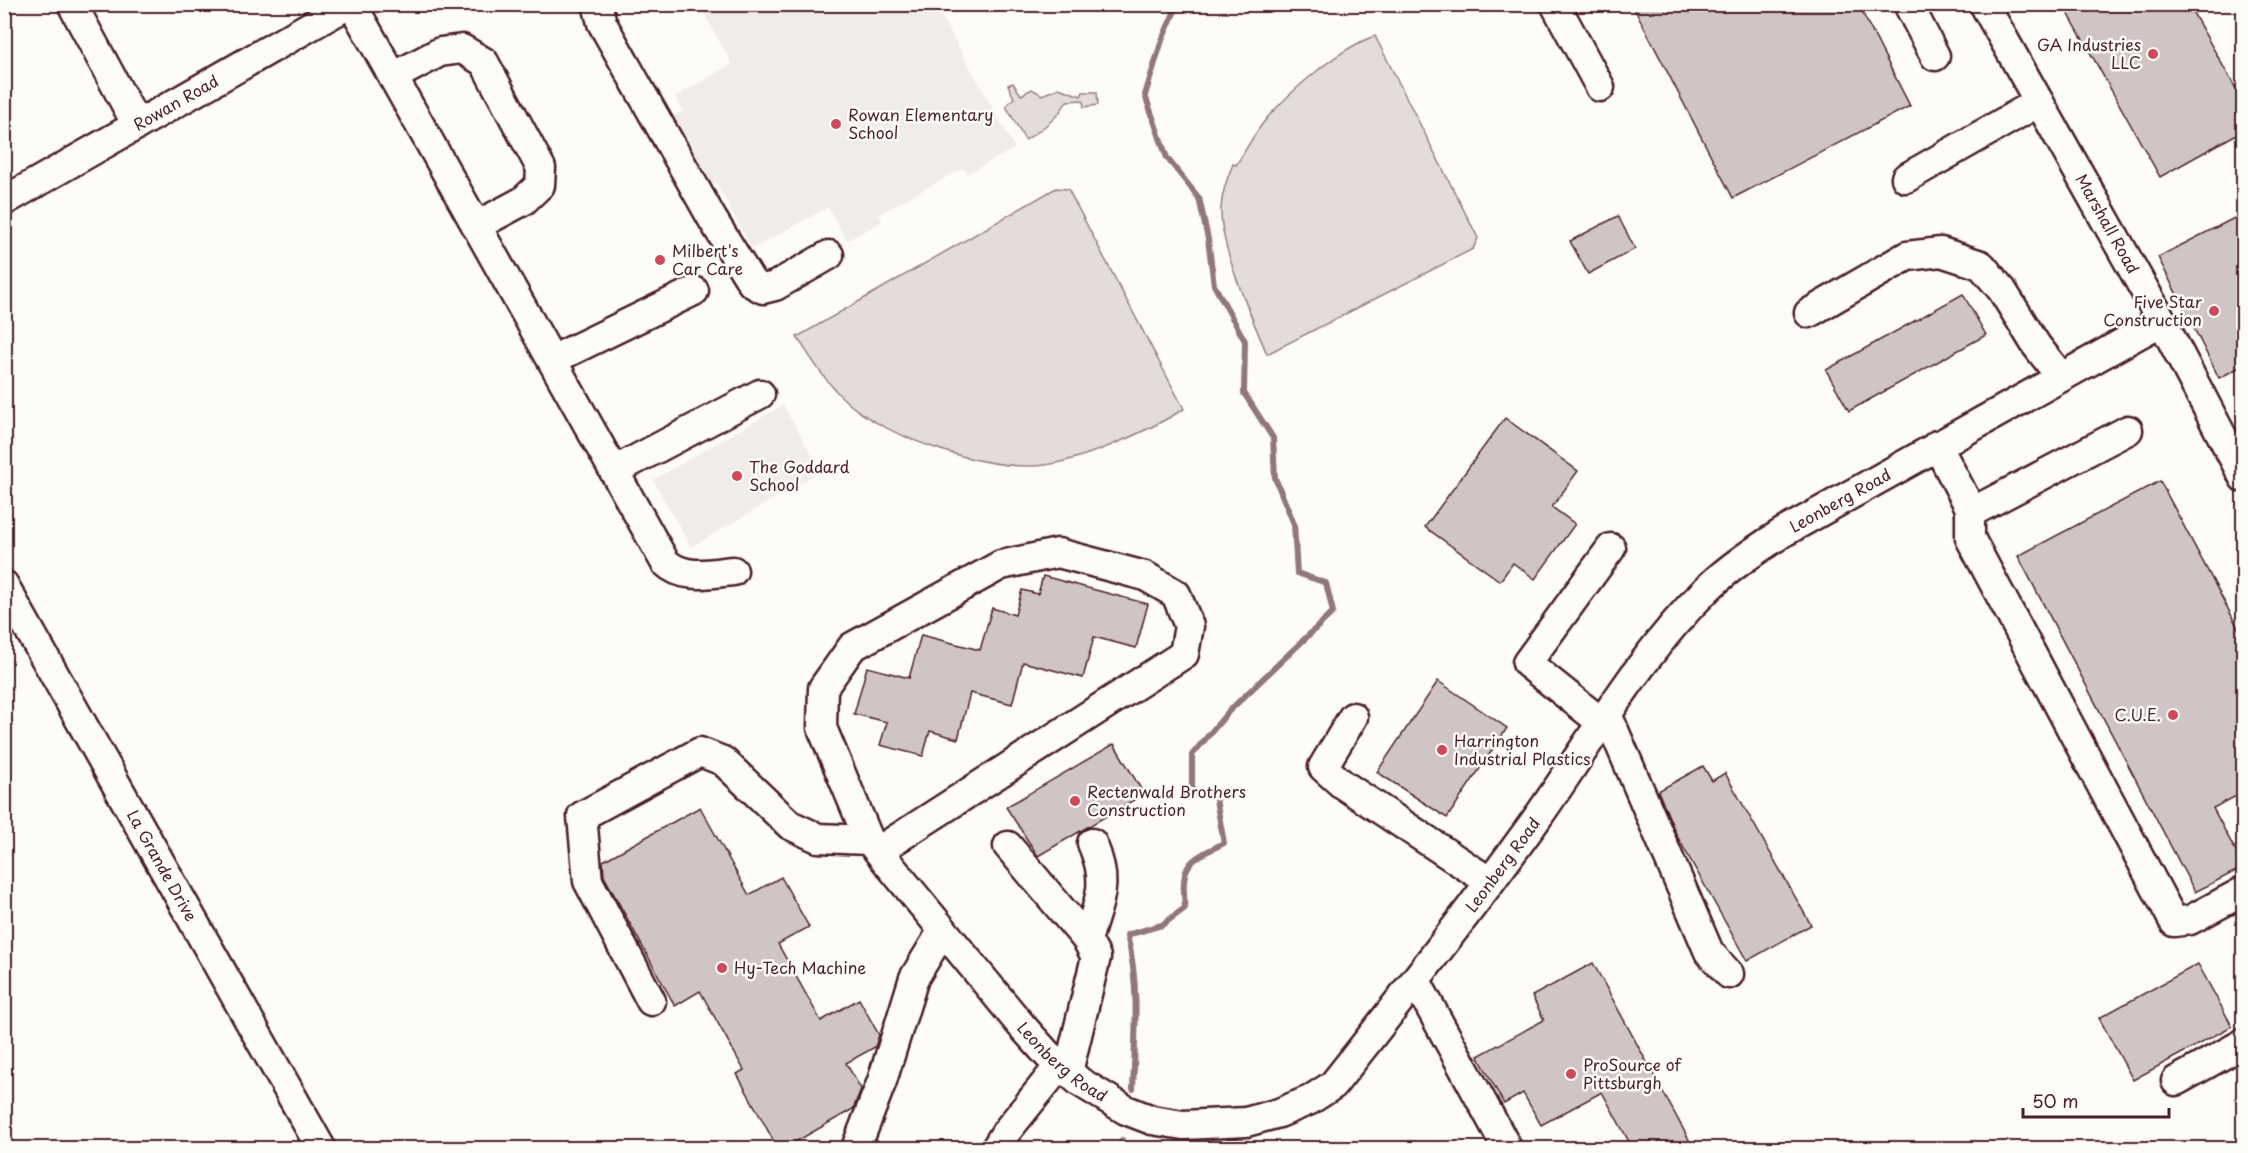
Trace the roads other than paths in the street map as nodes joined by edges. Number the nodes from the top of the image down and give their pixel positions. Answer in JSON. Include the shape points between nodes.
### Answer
{"nodes":[{"id":1,"x":72,"y":4,"type":"edge"},
{"id":2,"x":351,"y":4,"type":"edge"},
{"id":3,"x":597,"y":4,"type":"edge"},
{"id":4,"x":1555,"y":4,"type":"edge"},
{"id":5,"x":1908,"y":4,"type":"edge"},
{"id":6,"x":1988,"y":6,"type":"edge"},
{"id":7,"x":1935,"y":56,"type":"dead end"},
{"id":8,"x":393,"y":77,"type":"junction"},
{"id":9,"x":1600,"y":87,"type":"dead end"},
{"id":10,"x":2039,"y":102,"type":"junction"},
{"id":11,"x":137,"y":125,"type":"junction"},
{"id":12,"x":1906,"y":178,"type":"dead end"},
{"id":13,"x":4,"y":201,"type":"edge"},
{"id":14,"x":476,"y":226,"type":"junction"},
{"id":15,"x":829,"y":255,"type":"dead end"},
{"id":16,"x":694,"y":291,"type":"dead end"},
{"id":17,"x":1809,"y":313,"type":"dead end"},
{"id":18,"x":2162,"y":321,"type":"junction"},
{"id":19,"x":552,"y":360,"type":"junction"},
{"id":20,"x":2061,"y":377,"type":"junction"},
{"id":21,"x":760,"y":394,"type":"dead end"},
{"id":22,"x":2128,"y":430,"type":"dead end"},
{"id":23,"x":1937,"y":445,"type":"junction"},
{"id":24,"x":614,"y":471,"type":"junction"},
{"id":25,"x":2244,"y":478,"type":"edge"},
{"id":26,"x":1970,"y":513,"type":"junction"},
{"id":27,"x":1611,"y":548,"type":"dead end"},
{"id":28,"x":734,"y":571,"type":"dead end"},
{"id":29,"x":4,"y":585,"type":"edge"},
{"id":30,"x":1353,"y":717,"type":"dead end"},
{"id":31,"x":1604,"y":718,"type":"junction"},
{"id":32,"x":1092,"y":843,"type":"dead end"},
{"id":33,"x":874,"y":846,"type":"junction"},
{"id":34,"x":1008,"y":846,"type":"dead end"},
{"id":35,"x":1490,"y":882,"type":"junction"},
{"id":36,"x":2244,"y":891,"type":"edge"},
{"id":37,"x":943,"y":930,"type":"junction"},
{"id":38,"x":1087,"y":940,"type":"junction"},
{"id":39,"x":1730,"y":974,"type":"dead end"},
{"id":40,"x":1416,"y":981,"type":"junction"},
{"id":41,"x":651,"y":1001,"type":"dead end"},
{"id":42,"x":2244,"y":1043,"type":"edge"},
{"id":43,"x":1064,"y":1069,"type":"junction"},
{"id":44,"x":2176,"y":1081,"type":"dead end"},
{"id":45,"x":321,"y":1149,"type":"edge"},
{"id":46,"x":856,"y":1149,"type":"edge"},
{"id":47,"x":996,"y":1149,"type":"edge"},
{"id":48,"x":1507,"y":1149,"type":"edge"}],
"edges":[{"from":1,"to":11,"type":"street"},
{"from":2,"to":8,"type":"street"},
{"from":2,"to":11,"type":"street","name":"Rowan Road"},
{"from":3,"to":15,"type":"street","via":[[602,23],[752,283],[763,289],[775,286]]},
{"from":4,"to":9,"type":"street"},
{"from":5,"to":7,"type":"street"},
{"from":6,"to":10,"type":"street","name":"Marshall Road"},
{"from":8,"to":14,"type":"street"},
{"from":8,"to":14,"type":"street","via":[[440,52],[462,49],[484,62],[541,168],[540,185],[523,201]]},
{"from":10,"to":12,"type":"street"},
{"from":10,"to":18,"type":"street","name":"Marshall Road"},
{"from":11,"to":13,"type":"street","name":"Rowan Road"},
{"from":14,"to":19,"type":"street"},
{"from":16,"to":19,"type":"street"},
{"from":17,"to":20,"type":"street","via":[[1907,256],[1941,252],[1981,265]]},
{"from":18,"to":20,"type":"street","name":"Leonberg Road"},
{"from":18,"to":25,"type":"street","name":"Marshall Road"},
{"from":19,"to":24,"type":"street"},
{"from":20,"to":23,"type":"street","name":"Leonberg Road"},
{"from":21,"to":24,"type":"street"},
{"from":22,"to":26,"type":"street"},
{"from":23,"to":26,"type":"street"},
{"from":23,"to":31,"type":"street","name":"Leonberg Road","via":[[1738,561],[1686,612]]},
{"from":24,"to":28,"type":"street","via":[[665,562],[675,571]]},
{"from":26,"to":36,"type":"street","via":[[1970,538],[2174,922],[2190,920]]},
{"from":27,"to":31,"type":"street","via":[[1527,663]]},
{"from":29,"to":45,"type":"street","name":"La Grande Drive"},
{"from":30,"to":35,"type":"street","via":[[1323,767],[1342,784]]},
{"from":31,"to":35,"type":"street","name":"Leonberg Road"},
{"from":31,"to":39,"type":"street","via":[[1709,952]]},
{"from":32,"to":38,"type":"street","via":[[1102,866],[1102,886]]},
{"from":33,"to":33,"type":"street","name":"Leonberg Road","via":[[1185,654],[1189,626],[1176,594],[1146,576],[1058,553],[1001,565],[852,647],[823,688],[822,728]]},
{"from":33,"to":37,"type":"street","name":"Leonberg Road"},
{"from":33,"to":41,"type":"street","via":[[818,838],[790,825],[723,760],[700,752],[582,816],[588,880]]},
{"from":34,"to":38,"type":"street"},
{"from":35,"to":40,"type":"street","name":"Leonberg Road"},
{"from":37,"to":43,"type":"street","name":"Leonberg Road","via":[[1021,1025]]},
{"from":37,"to":46,"type":"street","via":[[914,978]]},
{"from":38,"to":43,"type":"street","via":[[1096,957]]},
{"from":40,"to":43,"type":"street","name":"Leonberg Road","via":[[1333,1085],[1300,1104],[1246,1122],[1183,1125],[1152,1120],[1126,1110]]},
{"from":40,"to":48,"type":"street"},
{"from":42,"to":44,"type":"street"},
{"from":43,"to":47,"type":"street","via":[[1005,1132]]}]}
